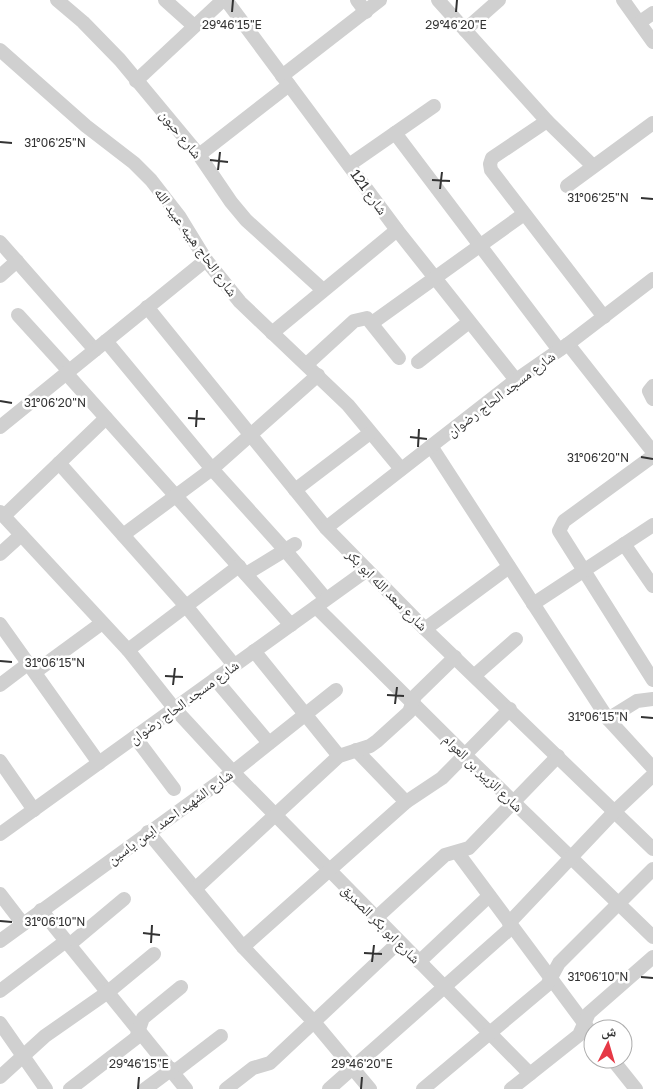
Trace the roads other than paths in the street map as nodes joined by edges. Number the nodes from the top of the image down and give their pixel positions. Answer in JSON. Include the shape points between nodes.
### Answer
{"nodes":[{"id":1,"x":57,"y":0,"type":"edge"},
{"id":2,"x":165,"y":0,"type":"edge"},
{"id":3,"x":225,"y":0,"type":"edge"},
{"id":4,"x":357,"y":0,"type":"edge"},
{"id":5,"x":380,"y":0,"type":"edge"},
{"id":6,"x":438,"y":0,"type":"edge"},
{"id":7,"x":498,"y":0,"type":"edge"},
{"id":8,"x":623,"y":0,"type":"edge"},
{"id":9,"x":366,"y":12,"type":"junction"},
{"id":10,"x":653,"y":12,"type":"edge"},
{"id":11,"x":640,"y":22,"type":"junction"},
{"id":12,"x":194,"y":26,"type":"junction"},
{"id":13,"x":465,"y":30,"type":"junction"},
{"id":14,"x":653,"y":42,"type":"edge"},
{"id":15,"x":0,"y":50,"type":"edge"},
{"id":16,"x":285,"y":80,"type":"junction"},
{"id":17,"x":136,"y":81,"type":"junction"},
{"id":18,"x":434,"y":106,"type":"dead end"},
{"id":19,"x":547,"y":120,"type":"junction"},
{"id":20,"x":653,"y":123,"type":"edge"},
{"id":21,"x":395,"y":133,"type":"junction"},
{"id":22,"x":198,"y":155,"type":"junction"},
{"id":23,"x":349,"y":165,"type":"junction"},
{"id":24,"x":593,"y":166,"type":"junction"},
{"id":25,"x":567,"y":186,"type":"dead end"},
{"id":26,"x":524,"y":214,"type":"junction"},
{"id":27,"x":396,"y":230,"type":"junction"},
{"id":28,"x":0,"y":242,"type":"edge"},
{"id":29,"x":480,"y":245,"type":"junction"},
{"id":30,"x":206,"y":260,"type":"junction"},
{"id":31,"x":17,"y":261,"type":"junction"},
{"id":32,"x":0,"y":276,"type":"edge"},
{"id":33,"x":434,"y":278,"type":"junction"},
{"id":34,"x":651,"y":285,"type":"edge"},
{"id":35,"x":323,"y":290,"type":"junction"},
{"id":36,"x":147,"y":307,"type":"junction"},
{"id":37,"x":18,"y":316,"type":"dead end"},
{"id":38,"x":604,"y":317,"type":"junction"},
{"id":39,"x":469,"y":322,"type":"junction"},
{"id":40,"x":372,"y":323,"type":"junction"},
{"id":41,"x":272,"y":333,"type":"junction"},
{"id":42,"x":101,"y":345,"type":"junction"},
{"id":43,"x":564,"y":347,"type":"junction"},
{"id":44,"x":399,"y":358,"type":"dead end"},
{"id":45,"x":418,"y":362,"type":"dead end"},
{"id":46,"x":307,"y":364,"type":"junction"},
{"id":47,"x":68,"y":372,"type":"junction"},
{"id":48,"x":318,"y":375,"type":"junction"},
{"id":49,"x":516,"y":380,"type":"junction"},
{"id":50,"x":653,"y":386,"type":"edge"},
{"id":51,"x":653,"y":399,"type":"edge"},
{"id":52,"x":106,"y":418,"type":"junction"},
{"id":53,"x":0,"y":427,"type":"edge"},
{"id":54,"x":370,"y":433,"type":"junction"},
{"id":55,"x":251,"y":437,"type":"junction"},
{"id":56,"x":431,"y":446,"type":"junction"},
{"id":57,"x":653,"y":452,"type":"edge"},
{"id":58,"x":653,"y":456,"type":"edge"},
{"id":59,"x":59,"y":463,"type":"junction"},
{"id":60,"x":212,"y":469,"type":"junction"},
{"id":61,"x":401,"y":469,"type":"junction"},
{"id":62,"x":295,"y":490,"type":"junction"},
{"id":63,"x":176,"y":496,"type":"junction"},
{"id":64,"x":2,"y":514,"type":"edge"},
{"id":65,"x":653,"y":525,"type":"edge"},
{"id":66,"x":326,"y":528,"type":"junction"},
{"id":67,"x":22,"y":535,"type":"junction"},
{"id":68,"x":123,"y":535,"type":"junction"},
{"id":69,"x":624,"y":544,"type":"junction"},
{"id":70,"x":290,"y":547,"type":"junction"},
{"id":71,"x":0,"y":554,"type":"edge"},
{"id":72,"x":509,"y":567,"type":"junction"},
{"id":73,"x":243,"y":570,"type":"junction"},
{"id":74,"x":367,"y":570,"type":"junction"},
{"id":75,"x":583,"y":571,"type":"junction"},
{"id":76,"x":653,"y":586,"type":"edge"},
{"id":77,"x":321,"y":603,"type":"junction"},
{"id":78,"x":533,"y":604,"type":"junction"},
{"id":79,"x":186,"y":606,"type":"junction"},
{"id":80,"x":102,"y":623,"type":"junction"},
{"id":81,"x":0,"y":624,"type":"edge"},
{"id":82,"x":291,"y":625,"type":"junction"},
{"id":83,"x":425,"y":629,"type":"junction"},
{"id":84,"x":516,"y":639,"type":"dead end"},
{"id":85,"x":128,"y":650,"type":"junction"},
{"id":86,"x":254,"y":651,"type":"junction"},
{"id":87,"x":455,"y":657,"type":"junction"},
{"id":88,"x":234,"y":666,"type":"junction"},
{"id":89,"x":32,"y":668,"type":"junction"},
{"id":90,"x":474,"y":675,"type":"junction"},
{"id":91,"x":215,"y":679,"type":"junction"},
{"id":92,"x":653,"y":680,"type":"edge"},
{"id":93,"x":0,"y":685,"type":"edge"},
{"id":94,"x":336,"y":690,"type":"dead end"},
{"id":95,"x":653,"y":699,"type":"edge"},
{"id":96,"x":412,"y":702,"type":"junction"},
{"id":97,"x":174,"y":708,"type":"junction"},
{"id":98,"x":510,"y":709,"type":"junction"},
{"id":99,"x":305,"y":714,"type":"junction"},
{"id":100,"x":608,"y":719,"type":"junction"},
{"id":101,"x":135,"y":737,"type":"junction"},
{"id":102,"x":270,"y":743,"type":"junction"},
{"id":103,"x":356,"y":750,"type":"junction"},
{"id":104,"x":465,"y":755,"type":"junction"},
{"id":105,"x":339,"y":756,"type":"junction"},
{"id":106,"x":558,"y":756,"type":"junction"},
{"id":107,"x":0,"y":761,"type":"edge"},
{"id":108,"x":99,"y":763,"type":"junction"},
{"id":109,"x":653,"y":768,"type":"edge"},
{"id":110,"x":233,"y":772,"type":"junction"},
{"id":111,"x":653,"y":775,"type":"edge"},
{"id":112,"x":174,"y":789,"type":"dead end"},
{"id":113,"x":406,"y":802,"type":"junction"},
{"id":114,"x":513,"y":803,"type":"junction"},
{"id":115,"x":34,"y":810,"type":"junction"},
{"id":116,"x":615,"y":811,"type":"junction"},
{"id":117,"x":275,"y":815,"type":"junction"},
{"id":118,"x":148,"y":832,"type":"junction"},
{"id":119,"x":0,"y":834,"type":"edge"},
{"id":120,"x":653,"y":848,"type":"edge"},
{"id":121,"x":457,"y":852,"type":"junction"},
{"id":122,"x":570,"y":858,"type":"junction"},
{"id":123,"x":653,"y":869,"type":"edge"},
{"id":124,"x":329,"y":871,"type":"junction"},
{"id":125,"x":195,"y":889,"type":"junction"},
{"id":126,"x":0,"y":894,"type":"edge"},
{"id":127,"x":489,"y":896,"type":"junction"},
{"id":128,"x":124,"y":899,"type":"dead end"},
{"id":129,"x":619,"y":905,"type":"junction"},
{"id":130,"x":41,"y":910,"type":"junction"},
{"id":131,"x":376,"y":918,"type":"junction"},
{"id":132,"x":23,"y":924,"type":"junction"},
{"id":133,"x":511,"y":925,"type":"junction"},
{"id":134,"x":653,"y":937,"type":"edge"},
{"id":135,"x":0,"y":941,"type":"edge"},
{"id":136,"x":399,"y":942,"type":"junction"},
{"id":137,"x":68,"y":943,"type":"junction"},
{"id":138,"x":243,"y":947,"type":"junction"},
{"id":139,"x":154,"y":954,"type":"dead end"},
{"id":140,"x":653,"y":957,"type":"edge"},
{"id":141,"x":419,"y":962,"type":"junction"},
{"id":142,"x":551,"y":979,"type":"junction"},
{"id":143,"x":181,"y":987,"type":"dead end"},
{"id":144,"x":445,"y":988,"type":"junction"},
{"id":145,"x":0,"y":991,"type":"edge"},
{"id":146,"x":108,"y":992,"type":"junction"},
{"id":147,"x":589,"y":1019,"type":"edge"},
{"id":148,"x":314,"y":1022,"type":"junction"},
{"id":149,"x":583,"y":1022,"type":"edge"},
{"id":150,"x":0,"y":1023,"type":"edge"},
{"id":151,"x":140,"y":1031,"type":"junction"},
{"id":152,"x":490,"y":1033,"type":"junction"},
{"id":153,"x":583,"y":1033,"type":"edge"},
{"id":154,"x":220,"y":1036,"type":"dead end"},
{"id":155,"x":24,"y":1058,"type":"junction"},
{"id":156,"x":354,"y":1069,"type":"junction"},
{"id":157,"x":620,"y":1069,"type":"edge"},
{"id":158,"x":173,"y":1071,"type":"junction"},
{"id":159,"x":530,"y":1074,"type":"junction"},
{"id":160,"x":0,"y":1077,"type":"edge"},
{"id":161,"x":46,"y":1089,"type":"edge"},
{"id":162,"x":70,"y":1089,"type":"edge"},
{"id":163,"x":145,"y":1089,"type":"edge"},
{"id":164,"x":186,"y":1089,"type":"edge"},
{"id":165,"x":226,"y":1089,"type":"edge"},
{"id":166,"x":329,"y":1089,"type":"edge"},
{"id":167,"x":370,"y":1089,"type":"edge"},
{"id":168,"x":423,"y":1089,"type":"edge"},
{"id":169,"x":511,"y":1089,"type":"edge"},
{"id":170,"x":636,"y":1089,"type":"edge"}],
"edges":[{"from":1,"to":17,"type":"street","name":"شارع حبون","via":[[102,41]]},
{"from":2,"to":12,"type":"street"},
{"from":3,"to":12,"type":"street"},
{"from":3,"to":16,"type":"street","name":"شارع 121"},
{"from":4,"to":9,"type":"street"},
{"from":5,"to":9,"type":"street"},
{"from":6,"to":13,"type":"street"},
{"from":7,"to":13,"type":"street"},
{"from":8,"to":11,"type":"street"},
{"from":9,"to":16,"type":"street"},
{"from":10,"to":11,"type":"street"},
{"from":11,"to":14,"type":"street"},
{"from":12,"to":17,"type":"street"},
{"from":13,"to":19,"type":"street"},
{"from":15,"to":30,"type":"street","name":"شارع الحاج هيبه عبيد الله","via":[[151,180],[179,216]]},
{"from":16,"to":22,"type":"street"},
{"from":16,"to":23,"type":"street","name":"شارع 121"},
{"from":17,"to":22,"type":"street","name":"شارع حبون"},
{"from":18,"to":21,"type":"street"},
{"from":19,"to":24,"type":"street"},
{"from":19,"to":26,"type":"street","via":[[497,154],[490,164],[495,176]]},
{"from":20,"to":24,"type":"street"},
{"from":21,"to":23,"type":"street"},
{"from":21,"to":29,"type":"street"},
{"from":22,"to":35,"type":"street","name":"شارع حبون","via":[[246,220]]},
{"from":23,"to":27,"type":"street","name":"شارع 121"},
{"from":24,"to":25,"type":"street"},
{"from":26,"to":29,"type":"street"},
{"from":26,"to":38,"type":"street"},
{"from":27,"to":33,"type":"street","name":"شارع 121"},
{"from":27,"to":35,"type":"street"},
{"from":28,"to":31,"type":"street","name":"شارع الزبير بن العوام"},
{"from":29,"to":33,"type":"street"},
{"from":29,"to":43,"type":"street"},
{"from":30,"to":36,"type":"street"},
{"from":30,"to":41,"type":"street","name":"شارع الحاج هيبه عبيد الله","via":[[240,302]]},
{"from":31,"to":32,"type":"street"},
{"from":31,"to":42,"type":"street","name":"شارع الزبير بن العوام"},
{"from":33,"to":39,"type":"street","name":"شارع 121"},
{"from":33,"to":40,"type":"street"},
{"from":34,"to":38,"type":"street","name":"شارع مسجد الحاج رضوان"},
{"from":35,"to":41,"type":"street"},
{"from":36,"to":42,"type":"street"},
{"from":36,"to":55,"type":"street","name":"شارع سعد الله ابو بكر"},
{"from":37,"to":47,"type":"street"},
{"from":38,"to":43,"type":"street","name":"شارع مسجد الحاج رضوان"},
{"from":39,"to":45,"type":"street"},
{"from":39,"to":49,"type":"street","name":"شارع 121"},
{"from":40,"to":44,"type":"street"},
{"from":40,"to":46,"type":"street","via":[[367,318],[354,320]]},
{"from":41,"to":46,"type":"street","name":"شارع الحاج هيبه عبيد الله"},
{"from":42,"to":47,"type":"street"},
{"from":42,"to":60,"type":"street","name":"شارع الزبير بن العوام"},
{"from":43,"to":49,"type":"street","name":"شارع مسجد الحاج رضوان"},
{"from":43,"to":57,"type":"street"},
{"from":46,"to":48,"type":"street","name":"شارع الحاج هيبه عبيد الله"},
{"from":47,"to":52,"type":"street"},
{"from":47,"to":53,"type":"street"},
{"from":48,"to":54,"type":"street","name":"شارع الحاج هيبه عبيد الله"},
{"from":48,"to":55,"type":"street"},
{"from":49,"to":56,"type":"street","name":"شارع مسجد الحاج رضوان"},
{"from":50,"to":51,"type":"street","via":[[649,392]]},
{"from":52,"to":59,"type":"street"},
{"from":52,"to":63,"type":"street"},
{"from":54,"to":61,"type":"street","name":"شارع الحاج هيبه عبيد الله"},
{"from":54,"to":62,"type":"street"},
{"from":55,"to":60,"type":"street"},
{"from":55,"to":62,"type":"street","name":"شارع سعد الله ابو بكر"},
{"from":56,"to":61,"type":"street","name":"شارع مسجد الحاج رضوان"},
{"from":56,"to":72,"type":"street"},
{"from":58,"to":75,"type":"street","via":[[560,527],[560,535]]},
{"from":59,"to":64,"type":"street"},
{"from":59,"to":68,"type":"street"},
{"from":60,"to":63,"type":"street"},
{"from":60,"to":70,"type":"street","name":"شارع الزبير بن العوام"},
{"from":61,"to":66,"type":"street","name":"شارع مسجد الحاج رضوان"},
{"from":62,"to":66,"type":"street","name":"شارع سعد الله ابو بكر"},
{"from":63,"to":68,"type":"street"},
{"from":63,"to":73,"type":"street"},
{"from":64,"to":67,"type":"street","name":"شارع ابو بكر الصديق"},
{"from":65,"to":69,"type":"street"},
{"from":66,"to":74,"type":"street","name":"شارع سعد الله ابو بكر"},
{"from":67,"to":71,"type":"street"},
{"from":67,"to":80,"type":"street","name":"شارع ابو بكر الصديق"},
{"from":68,"to":79,"type":"street"},
{"from":69,"to":75,"type":"street"},
{"from":69,"to":76,"type":"street"},
{"from":70,"to":73,"type":"street"},
{"from":70,"to":77,"type":"street","name":"شارع الزبير بن العوام"},
{"from":72,"to":78,"type":"street"},
{"from":72,"to":83,"type":"street"},
{"from":73,"to":79,"type":"street"},
{"from":73,"to":82,"type":"street"},
{"from":74,"to":77,"type":"street","name":"شارع مسجد الحاج رضوان"},
{"from":74,"to":83,"type":"street","name":"شارع سعد الله ابو بكر"},
{"from":75,"to":78,"type":"street"},
{"from":75,"to":92,"type":"street"},
{"from":77,"to":82,"type":"street","name":"شارع مسجد الحاج رضوان"},
{"from":77,"to":96,"type":"street","name":"شارع الزبير بن العوام"},
{"from":78,"to":100,"type":"street"},
{"from":79,"to":85,"type":"street"},
{"from":79,"to":88,"type":"street"},
{"from":80,"to":85,"type":"street","name":"شارع ابو بكر الصديق"},
{"from":80,"to":89,"type":"street"},
{"from":81,"to":89,"type":"street"},
{"from":82,"to":86,"type":"street","name":"شارع مسجد الحاج رضوان"},
{"from":83,"to":87,"type":"street","name":"شارع سعد الله ابو بكر"},
{"from":84,"to":90,"type":"street"},
{"from":85,"to":97,"type":"street","name":"شارع ابو بكر الصديق"},
{"from":86,"to":88,"type":"street","name":"شارع مسجد الحاج رضوان"},
{"from":86,"to":99,"type":"street"},
{"from":87,"to":90,"type":"street","name":"شارع سعد الله ابو بكر"},
{"from":87,"to":96,"type":"street"},
{"from":88,"to":91,"type":"street","name":"شارع مسجد الحاج رضوان"},
{"from":89,"to":93,"type":"street"},
{"from":89,"to":108,"type":"street"},
{"from":90,"to":98,"type":"street","name":"شارع سعد الله ابو بكر"},
{"from":91,"to":97,"type":"street","name":"شارع مسجد الحاج رضوان"},
{"from":91,"to":102,"type":"street"},
{"from":94,"to":99,"type":"street","name":"شارع الشهيد احمد ايمن ياسين"},
{"from":95,"to":100,"type":"street","via":[[637,701]]},
{"from":96,"to":103,"type":"street","via":[[409,712],[377,741]]},
{"from":96,"to":104,"type":"street","name":"شارع الزبير بن العوام"},
{"from":97,"to":101,"type":"street","name":"شارع مسجد الحاج رضوان"},
{"from":97,"to":110,"type":"street","name":"شارع ابو بكر الصديق"},
{"from":98,"to":104,"type":"street"},
{"from":98,"to":106,"type":"street","name":"شارع سعد الله ابو بكر"},
{"from":99,"to":102,"type":"street","name":"شارع الشهيد احمد ايمن ياسين"},
{"from":99,"to":105,"type":"street"},
{"from":100,"to":109,"type":"street"},
{"from":101,"to":108,"type":"street","name":"شارع مسجد الحاج رضوان"},
{"from":101,"to":112,"type":"street"},
{"from":102,"to":110,"type":"street","name":"شارع الشهيد احمد ايمن ياسين"},
{"from":103,"to":105,"type":"street"},
{"from":103,"to":113,"type":"street"},
{"from":104,"to":113,"type":"street","via":[[442,778]]},
{"from":104,"to":114,"type":"street","name":"شارع الزبير بن العوام"},
{"from":105,"to":117,"type":"street"},
{"from":106,"to":114,"type":"street"},
{"from":106,"to":116,"type":"street","name":"شارع سعد الله ابو بكر"},
{"from":107,"to":115,"type":"street"},
{"from":108,"to":115,"type":"street","name":"شارع مسجد الحاج رضوان"},
{"from":110,"to":117,"type":"street","name":"شارع ابو بكر الصديق"},
{"from":110,"to":118,"type":"street","name":"شارع الشهيد احمد ايمن ياسين"},
{"from":111,"to":116,"type":"street"},
{"from":113,"to":124,"type":"street"},
{"from":114,"to":121,"type":"street","via":[[469,848]]},
{"from":114,"to":122,"type":"street","name":"شارع الزبير بن العوام"},
{"from":115,"to":119,"type":"street","name":"شارع مسجد الحاج رضوان"},
{"from":116,"to":120,"type":"street","name":"شارع سعد الله ابو بكر"},
{"from":116,"to":122,"type":"street"},
{"from":117,"to":124,"type":"street","name":"شارع ابو بكر الصديق"},
{"from":117,"to":125,"type":"street"},
{"from":118,"to":125,"type":"street"},
{"from":118,"to":130,"type":"street","name":"شارع الشهيد احمد ايمن ياسين"},
{"from":121,"to":127,"type":"street"},
{"from":121,"to":131,"type":"street","via":[[446,855]]},
{"from":122,"to":129,"type":"street","name":"شارع الزبير بن العوام"},
{"from":122,"to":133,"type":"street"},
{"from":123,"to":129,"type":"street"},
{"from":124,"to":131,"type":"street","name":"شارع ابو بكر الصديق"},
{"from":124,"to":138,"type":"street"},
{"from":125,"to":138,"type":"street"},
{"from":126,"to":132,"type":"street"},
{"from":127,"to":133,"type":"street"},
{"from":127,"to":141,"type":"street"},
{"from":128,"to":137,"type":"street"},
{"from":129,"to":134,"type":"street","name":"شارع الزبير بن العوام"},
{"from":129,"to":142,"type":"street","via":[[559,963]]},
{"from":130,"to":132,"type":"street","name":"شارع الشهيد احمد ايمن ياسين"},
{"from":130,"to":137,"type":"street"},
{"from":131,"to":136,"type":"street","name":"شارع ابو بكر الصديق"},
{"from":132,"to":135,"type":"street","name":"شارع الشهيد احمد ايمن ياسين"},
{"from":133,"to":142,"type":"street"},
{"from":133,"to":144,"type":"street"},
{"from":136,"to":141,"type":"street","name":"شارع ابو بكر الصديق"},
{"from":136,"to":148,"type":"street"},
{"from":137,"to":145,"type":"street"},
{"from":137,"to":146,"type":"street"},
{"from":138,"to":148,"type":"street"},
{"from":139,"to":146,"type":"street"},
{"from":140,"to":147,"type":"street","via":[[589,1013]]},
{"from":141,"to":144,"type":"street","name":"شارع ابو بكر الصديق"},
{"from":142,"to":149,"type":"street"},
{"from":142,"to":152,"type":"street"},
{"from":143,"to":151,"type":"street","via":[[143,1018]]},
{"from":144,"to":152,"type":"street","name":"شارع ابو بكر الصديق"},
{"from":144,"to":156,"type":"street"},
{"from":146,"to":151,"type":"street"},
{"from":146,"to":155,"type":"street","via":[[45,1036]]},
{"from":148,"to":156,"type":"street"},
{"from":148,"to":165,"type":"street","via":[[270,1063],[252,1068]]},
{"from":150,"to":155,"type":"street"},
{"from":151,"to":158,"type":"street"},
{"from":151,"to":162,"type":"street","via":[[136,1038]]},
{"from":152,"to":159,"type":"street","name":"شارع ابو بكر الصديق"},
{"from":152,"to":168,"type":"street"},
{"from":153,"to":159,"type":"street"},
{"from":154,"to":158,"type":"street"},
{"from":155,"to":160,"type":"street"},
{"from":155,"to":161,"type":"street"},
{"from":156,"to":166,"type":"street"},
{"from":156,"to":167,"type":"street"},
{"from":157,"to":170,"type":"street"},
{"from":158,"to":163,"type":"street"},
{"from":158,"to":164,"type":"street"},
{"from":159,"to":169,"type":"street"}]}
